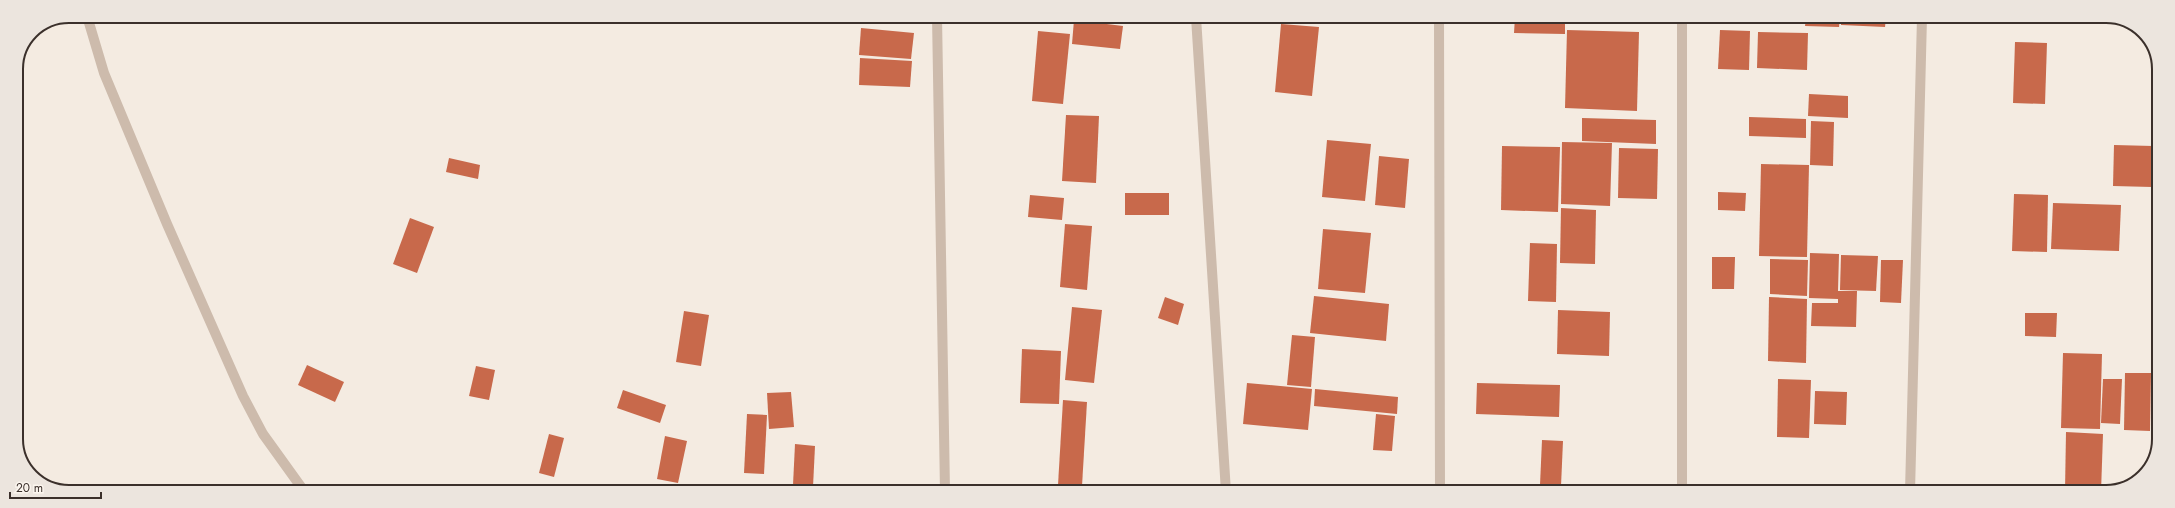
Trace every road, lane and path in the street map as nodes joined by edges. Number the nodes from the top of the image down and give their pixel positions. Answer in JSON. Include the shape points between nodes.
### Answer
{"nodes":[{"id":1,"x":89,"y":23,"type":"edge"},
{"id":2,"x":937,"y":23,"type":"edge"},
{"id":3,"x":1196,"y":23,"type":"edge"},
{"id":4,"x":1438,"y":23,"type":"edge"},
{"id":5,"x":1682,"y":23,"type":"edge"},
{"id":6,"x":1922,"y":23,"type":"edge"},
{"id":7,"x":300,"y":485,"type":"edge"},
{"id":8,"x":945,"y":485,"type":"edge"},
{"id":9,"x":1226,"y":485,"type":"edge"},
{"id":10,"x":1440,"y":485,"type":"edge"},
{"id":11,"x":1682,"y":485,"type":"edge"},
{"id":12,"x":1910,"y":485,"type":"edge"}],
"edges":[{"from":1,"to":7,"type":"street","via":[[104,73],[240,389],[263,434]]},
{"from":2,"to":8,"type":"street"},
{"from":3,"to":9,"type":"street"},
{"from":4,"to":10,"type":"street"},
{"from":5,"to":11,"type":"street"},
{"from":6,"to":12,"type":"street"}]}
